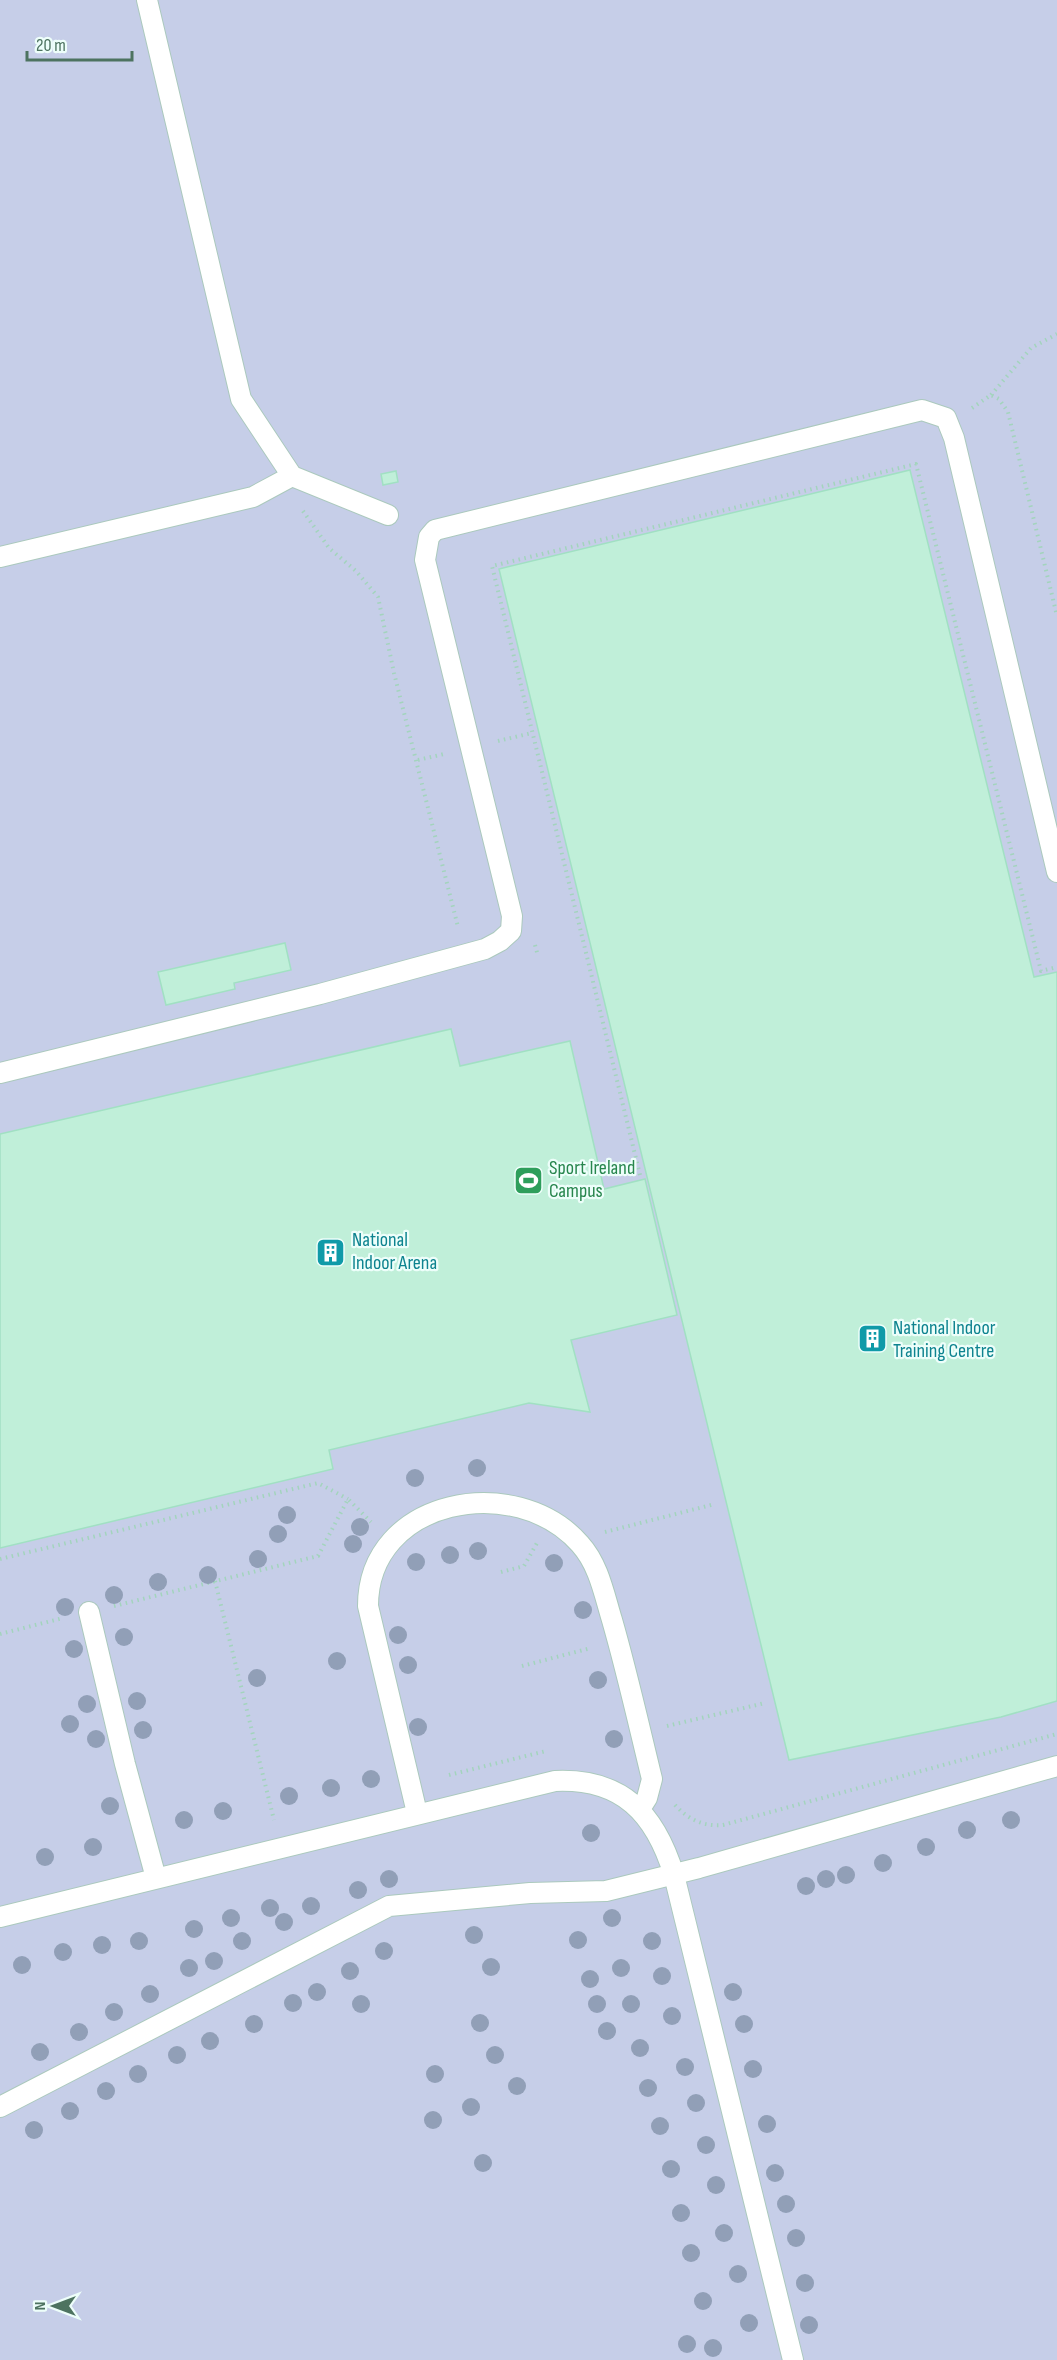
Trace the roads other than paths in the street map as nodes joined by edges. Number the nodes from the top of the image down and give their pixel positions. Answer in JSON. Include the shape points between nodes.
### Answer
{"nodes":[{"id":1,"x":147,"y":0,"type":"edge"},
{"id":2,"x":292,"y":476,"type":"junction"},
{"id":3,"x":388,"y":515,"type":"dead end"},
{"id":4,"x":0,"y":557,"type":"edge"},
{"id":5,"x":1057,"y":872,"type":"edge"},
{"id":6,"x":0,"y":1073,"type":"edge"},
{"id":7,"x":89,"y":1612,"type":"road end"},
{"id":8,"x":1057,"y":1766,"type":"edge"},
{"id":9,"x":640,"y":1809,"type":"junction"},
{"id":10,"x":417,"y":1814,"type":"junction"},
{"id":11,"x":674,"y":1875,"type":"junction"},
{"id":12,"x":156,"y":1878,"type":"junction"},
{"id":13,"x":0,"y":1917,"type":"edge"},
{"id":14,"x":0,"y":2107,"type":"edge"},
{"id":15,"x":793,"y":2360,"type":"edge"}],
"edges":[{"from":1,"to":2,"type":"lane","via":[[241,399]]},
{"from":2,"to":3,"type":"lane"},
{"from":2,"to":4,"type":"lane","via":[[253,497]]},
{"from":5,"to":6,"type":"lane","via":[[949,425],[946,418],[922,410],[435,530],[429,537],[425,560],[512,916],[511,931],[485,949]]},
{"from":7,"to":12,"type":"lane"},
{"from":8,"to":11,"type":"lane"},
{"from":9,"to":10,"type":"lane","via":[[614,1791],[577,1780],[555,1781]]},
{"from":9,"to":10,"type":"lane","via":[[652,1779],[601,1584],[581,1545],[551,1519],[520,1506],[474,1502],[430,1514],[391,1542],[378,1557],[368,1585],[368,1606]]},
{"from":9,"to":11,"type":"lane","via":[[666,1849]]},
{"from":10,"to":12,"type":"lane"},
{"from":11,"to":14,"type":"lane","via":[[606,1891],[530,1893],[389,1906]]},
{"from":11,"to":15,"type":"lane"},
{"from":12,"to":13,"type":"lane"}]}
